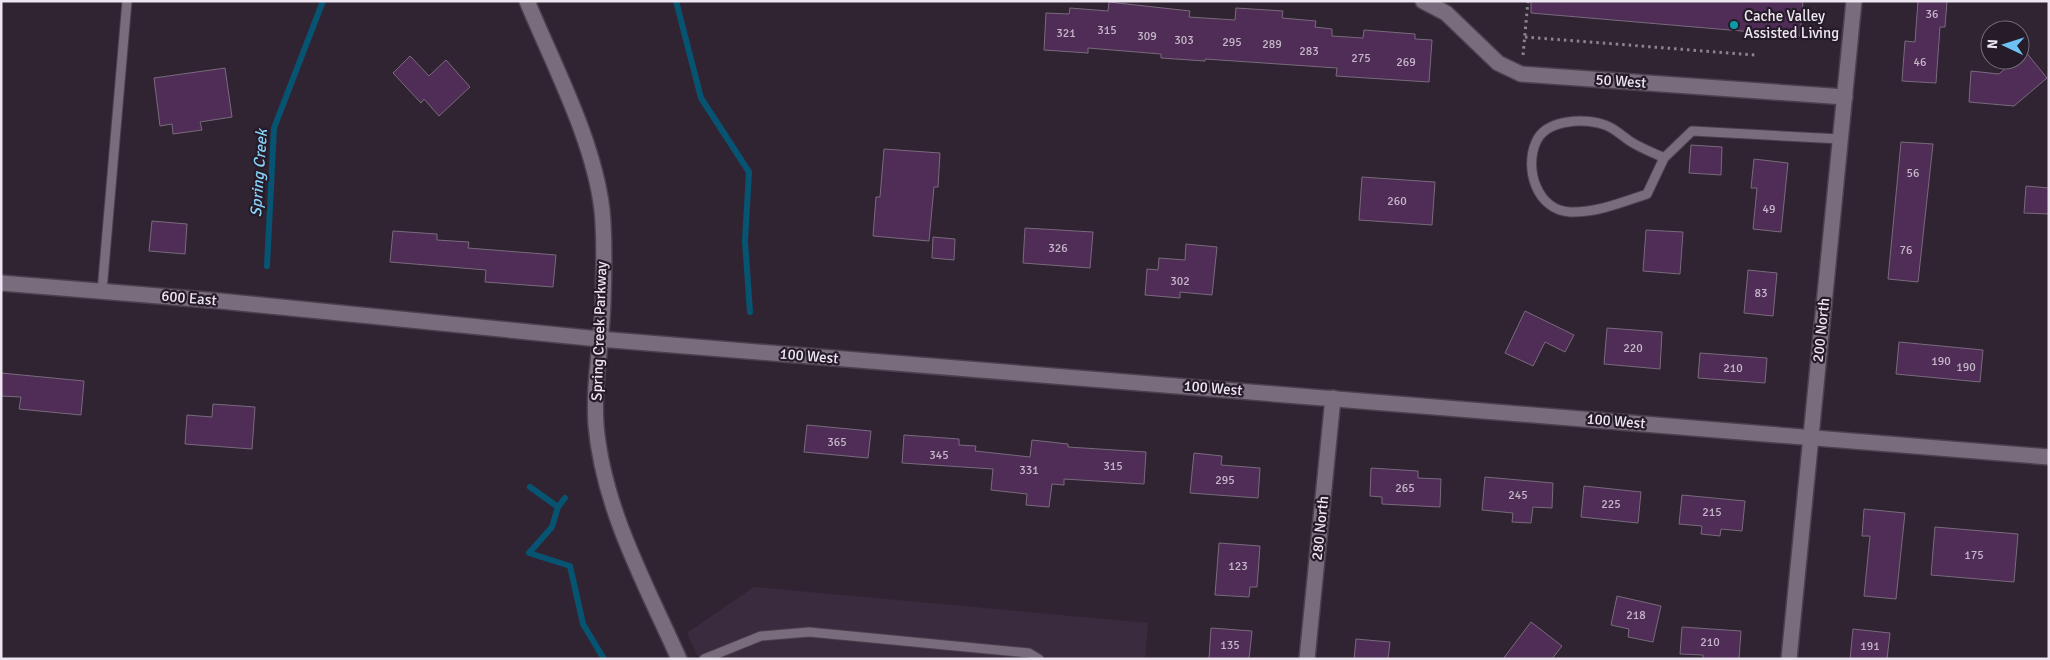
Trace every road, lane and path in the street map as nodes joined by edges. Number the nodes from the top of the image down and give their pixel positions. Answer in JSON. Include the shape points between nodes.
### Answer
{"nodes":[{"id":1,"x":126,"y":1,"type":"edge"},
{"id":2,"x":527,"y":1,"type":"edge"},
{"id":3,"x":1423,"y":1,"type":"edge"},
{"id":4,"x":1528,"y":1,"type":"edge"},
{"id":5,"x":1854,"y":1,"type":"edge"},
{"id":6,"x":1525,"y":37,"type":"junction"},
{"id":7,"x":1756,"y":55,"type":"dead end"},
{"id":8,"x":1523,"y":56,"type":"dead end"},
{"id":9,"x":1845,"y":97,"type":"junction"},
{"id":10,"x":1840,"y":139,"type":"junction"},
{"id":11,"x":1664,"y":158,"type":"junction"},
{"id":12,"x":1,"y":283,"type":"edge"},
{"id":13,"x":102,"y":291,"type":"junction"},
{"id":14,"x":377,"y":318,"type":"joint"},
{"id":15,"x":599,"y":339,"type":"junction"},
{"id":16,"x":1333,"y":398,"type":"junction"},
{"id":17,"x":1810,"y":436,"type":"junction"},
{"id":18,"x":2049,"y":457,"type":"edge"},
{"id":19,"x":679,"y":659,"type":"edge"},
{"id":20,"x":704,"y":659,"type":"edge"},
{"id":21,"x":1039,"y":659,"type":"edge"},
{"id":22,"x":1307,"y":659,"type":"edge"},
{"id":23,"x":1790,"y":659,"type":"edge"}],
"edges":[{"from":1,"to":13,"type":"lane"},
{"from":2,"to":15,"type":"street","name":"Spring Creek Parkway","via":[[586,141],[602,210],[603,301]]},
{"from":3,"to":9,"type":"street","name":"50 West","via":[[1446,13],[1498,63],[1521,74]]},
{"from":4,"to":6,"type":"path"},
{"from":5,"to":9,"type":"street","name":"200 North"},
{"from":6,"to":7,"type":"path"},
{"from":6,"to":8,"type":"path"},
{"from":9,"to":10,"type":"street","name":"200 North"},
{"from":10,"to":11,"type":"lane","via":[[1692,131]]},
{"from":10,"to":17,"type":"street","name":"200 North"},
{"from":11,"to":11,"type":"lane","via":[[1647,194],[1610,207],[1570,212],[1549,206],[1536,189],[1531,163],[1536,140],[1553,125],[1576,121],[1605,125],[1632,143]]},
{"from":12,"to":13,"type":"street","name":"600 East"},
{"from":13,"to":14,"type":"street","name":"600 East"},
{"from":14,"to":15,"type":"street","name":"100 West"},
{"from":15,"to":16,"type":"street","name":"100 West"},
{"from":15,"to":19,"type":"street","name":"Spring Creek Parkway","via":[[596,425],[606,479],[624,535]]},
{"from":16,"to":17,"type":"street","name":"100 West"},
{"from":16,"to":22,"type":"street","name":"280 North"},
{"from":17,"to":18,"type":"street","name":"100 West"},
{"from":17,"to":23,"type":"street","name":"200 North"},
{"from":20,"to":21,"type":"lane","via":[[761,636],[809,632],[1030,653]]}]}
